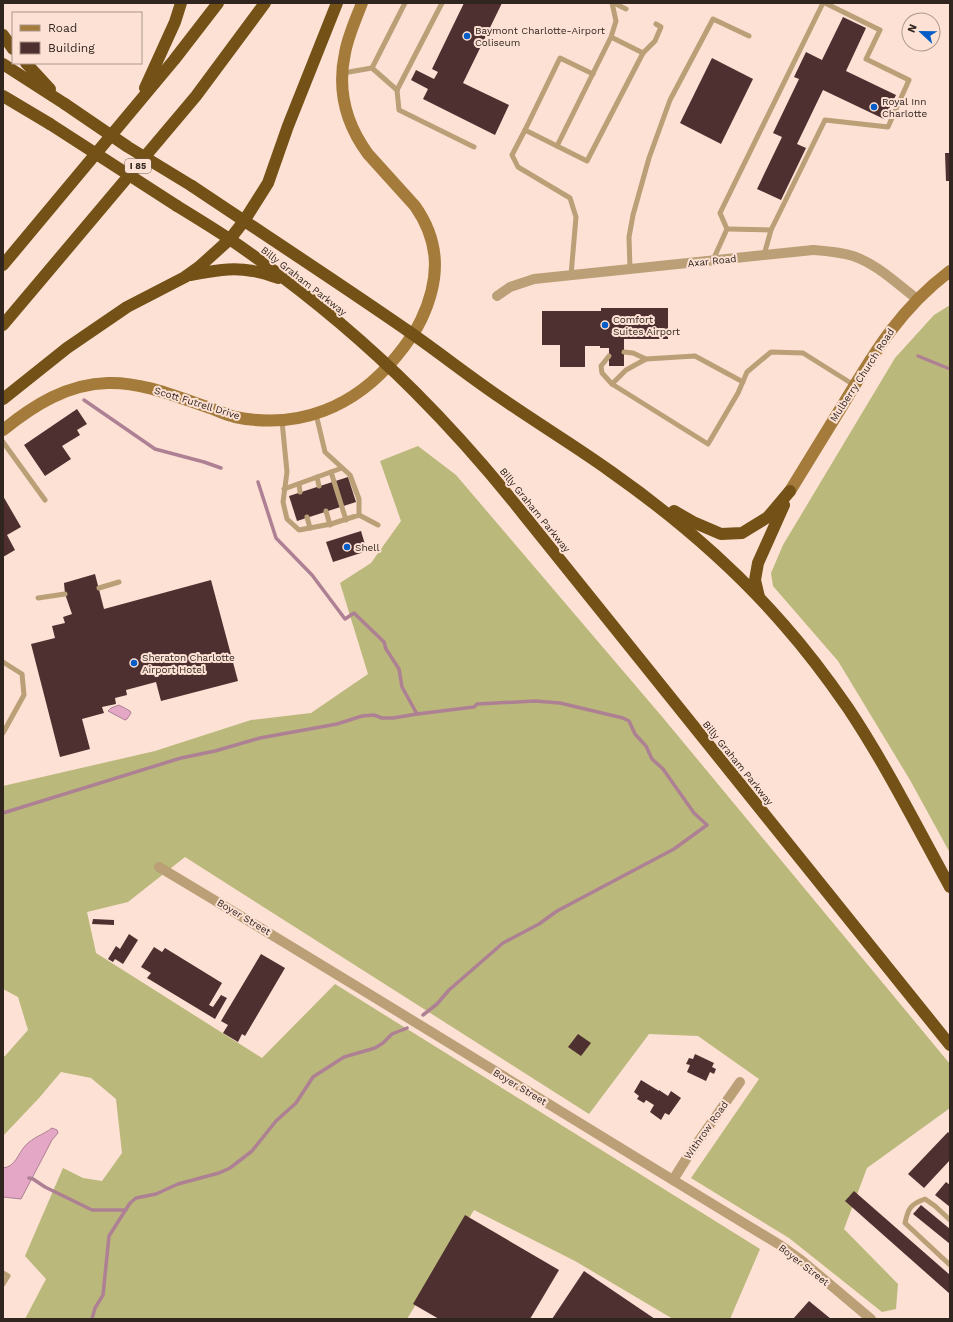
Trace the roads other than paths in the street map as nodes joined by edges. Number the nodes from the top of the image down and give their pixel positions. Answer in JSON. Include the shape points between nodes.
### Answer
{"nodes":[{"id":1,"x":181,"y":3,"type":"edge"},
{"id":2,"x":218,"y":3,"type":"edge"},
{"id":3,"x":266,"y":3,"type":"edge"},
{"id":4,"x":337,"y":3,"type":"edge"},
{"id":5,"x":362,"y":3,"type":"edge"},
{"id":6,"x":405,"y":3,"type":"edge"},
{"id":7,"x":442,"y":3,"type":"edge"},
{"id":8,"x":613,"y":3,"type":"edge"},
{"id":9,"x":824,"y":3,"type":"edge"},
{"id":10,"x":626,"y":9,"type":"dead end"},
{"id":11,"x":656,"y":24,"type":"dead end"},
{"id":12,"x":3,"y":35,"type":"edge"},
{"id":13,"x":749,"y":36,"type":"dead end"},
{"id":14,"x":611,"y":37,"type":"junction"},
{"id":15,"x":12,"y":48,"type":"edge"},
{"id":16,"x":643,"y":53,"type":"junction"},
{"id":17,"x":3,"y":64,"type":"edge"},
{"id":18,"x":27,"y":64,"type":"edge"},
{"id":19,"x":372,"y":68,"type":"junction"},
{"id":20,"x":342,"y":73,"type":"junction"},
{"id":21,"x":593,"y":74,"type":"junction"},
{"id":22,"x":397,"y":90,"type":"junction"},
{"id":23,"x":3,"y":96,"type":"edge"},
{"id":24,"x":65,"y":104,"type":"junction"},
{"id":25,"x":135,"y":108,"type":"junction"},
{"id":26,"x":525,"y":130,"type":"junction"},
{"id":27,"x":557,"y":146,"type":"junction"},
{"id":28,"x":474,"y":147,"type":"dead end"},
{"id":29,"x":244,"y":221,"type":"junction"},
{"id":30,"x":727,"y":229,"type":"junction"},
{"id":31,"x":771,"y":230,"type":"junction"},
{"id":32,"x":230,"y":239,"type":"junction"},
{"id":33,"x":764,"y":255,"type":"junction"},
{"id":34,"x":712,"y":261,"type":"junction"},
{"id":35,"x":3,"y":265,"type":"edge"},
{"id":36,"x":630,"y":269,"type":"junction"},
{"id":37,"x":950,"y":272,"type":"edge"},
{"id":38,"x":571,"y":275,"type":"junction"},
{"id":39,"x":185,"y":276,"type":"junction"},
{"id":40,"x":286,"y":280,"type":"junction"},
{"id":41,"x":497,"y":296,"type":"dead end"},
{"id":42,"x":917,"y":298,"type":"junction"},
{"id":43,"x":3,"y":325,"type":"edge"},
{"id":44,"x":413,"y":334,"type":"junction"},
{"id":45,"x":624,"y":352,"type":"dead end"},
{"id":46,"x":609,"y":356,"type":"dead end"},
{"id":47,"x":646,"y":359,"type":"junction"},
{"id":48,"x":388,"y":367,"type":"junction"},
{"id":49,"x":743,"y":382,"type":"junction"},
{"id":50,"x":612,"y":384,"type":"junction"},
{"id":51,"x":854,"y":385,"type":"junction"},
{"id":52,"x":3,"y":399,"type":"edge"},
{"id":53,"x":316,"y":414,"type":"junction"},
{"id":54,"x":282,"y":420,"type":"junction"},
{"id":55,"x":3,"y":430,"type":"edge"},
{"id":56,"x":3,"y":442,"type":"edge"},
{"id":57,"x":342,"y":468,"type":"junction"},
{"id":58,"x":331,"y":472,"type":"junction"},
{"id":59,"x":317,"y":477,"type":"junction"},
{"id":60,"x":298,"y":484,"type":"junction"},
{"id":61,"x":319,"y":486,"type":"dead end"},
{"id":62,"x":284,"y":489,"type":"junction"},
{"id":63,"x":790,"y":491,"type":"junction"},
{"id":64,"x":300,"y":492,"type":"dead end"},
{"id":65,"x":641,"y":493,"type":"junction"},
{"id":66,"x":45,"y":500,"type":"dead end"},
{"id":67,"x":326,"y":512,"type":"dead end"},
{"id":68,"x":359,"y":515,"type":"junction"},
{"id":69,"x":307,"y":518,"type":"dead end"},
{"id":70,"x":346,"y":520,"type":"junction"},
{"id":71,"x":330,"y":525,"type":"junction"},
{"id":72,"x":378,"y":525,"type":"dead end"},
{"id":73,"x":310,"y":528,"type":"junction"},
{"id":74,"x":119,"y":582,"type":"dead end"},
{"id":75,"x":99,"y":588,"type":"dead end"},
{"id":76,"x":65,"y":594,"type":"dead end"},
{"id":77,"x":759,"y":597,"type":"junction"},
{"id":78,"x":38,"y":598,"type":"dead end"},
{"id":79,"x":3,"y":662,"type":"edge"},
{"id":80,"x":3,"y":733,"type":"edge"},
{"id":81,"x":159,"y":866,"type":"dead end"},
{"id":82,"x":950,"y":887,"type":"edge"},
{"id":83,"x":950,"y":1045,"type":"edge"},
{"id":84,"x":740,"y":1082,"type":"dead end"},
{"id":85,"x":673,"y":1180,"type":"junction"},
{"id":86,"x":950,"y":1220,"type":"edge"},
{"id":87,"x":950,"y":1265,"type":"edge"},
{"id":88,"x":3,"y":1273,"type":"edge"},
{"id":89,"x":3,"y":1284,"type":"edge"},
{"id":90,"x":872,"y":1319,"type":"edge"}],
"edges":[{"from":1,"to":25,"type":"highway","via":[[175,22]]},
{"from":2,"to":25,"type":"highway"},
{"from":3,"to":43,"type":"highway","number":"I 85","via":[[196,96]]},
{"from":4,"to":29,"type":"highway","via":[[268,183]]},
{"from":5,"to":20,"type":"street","name":"Scott Futrell Drive","via":[[345,52]]},
{"from":6,"to":19,"type":"lane"},
{"from":7,"to":22,"type":"lane"},
{"from":8,"to":10,"type":"lane"},
{"from":8,"to":14,"type":"lane","via":[[616,21]]},
{"from":9,"to":30,"type":"lane","via":[[720,213]]},
{"from":9,"to":31,"type":"lane","via":[[880,30],[866,59],[909,80],[888,127],[825,120]]},
{"from":11,"to":16,"type":"lane","via":[[661,27],[655,41]]},
{"from":12,"to":15,"type":"highway"},
{"from":13,"to":36,"type":"lane","via":[[713,18],[670,100],[649,158],[633,215],[629,237]]},
{"from":14,"to":16,"type":"lane"},
{"from":14,"to":21,"type":"lane"},
{"from":16,"to":27,"type":"lane","via":[[587,161]]},
{"from":17,"to":24,"type":"highway","name":"Billy Graham Parkway"},
{"from":18,"to":24,"type":"highway"},
{"from":19,"to":20,"type":"lane"},
{"from":19,"to":22,"type":"lane"},
{"from":20,"to":44,"type":"street","name":"Scott Futrell Drive","via":[[344,103],[362,146],[415,206],[430,232],[436,268],[428,306]]},
{"from":21,"to":26,"type":"lane","via":[[560,58]]},
{"from":21,"to":27,"type":"lane"},
{"from":22,"to":28,"type":"lane","via":[[399,110]]},
{"from":23,"to":32,"type":"highway","name":"Billy Graham Parkway","bridge":true},
{"from":24,"to":29,"type":"highway","name":"Billy Graham Parkway","bridge":true},
{"from":25,"to":35,"type":"highway"},
{"from":26,"to":27,"type":"lane"},
{"from":26,"to":38,"type":"lane","via":[[512,155],[518,167],[570,198],[576,217]]},
{"from":29,"to":32,"type":"highway"},
{"from":29,"to":44,"type":"highway","name":"Billy Graham Parkway"},
{"from":30,"to":31,"type":"lane"},
{"from":30,"to":34,"type":"lane"},
{"from":31,"to":33,"type":"lane"},
{"from":32,"to":39,"type":"highway"},
{"from":32,"to":40,"type":"highway","name":"Billy Graham Parkway"},
{"from":33,"to":34,"type":"street","name":"Axar Road"},
{"from":33,"to":42,"type":"street","name":"Axar Road","via":[[813,250],[852,256],[878,270]]},
{"from":34,"to":36,"type":"street","name":"Axar Road"},
{"from":36,"to":38,"type":"street","name":"Axar Road"},
{"from":37,"to":42,"type":"street","name":"Mulberry Church Road"},
{"from":38,"to":41,"type":"street","name":"Axar Road","via":[[534,279],[510,287]]},
{"from":39,"to":40,"type":"highway","via":[[236,269],[255,271]]},
{"from":39,"to":52,"type":"highway","via":[[128,307],[67,348]]},
{"from":40,"to":48,"type":"highway","name":"Billy Graham Parkway"},
{"from":42,"to":51,"type":"street","name":"Mulberry Church Road","via":[[879,345]]},
{"from":44,"to":48,"type":"street","name":"Scott Futrell Drive"},
{"from":44,"to":65,"type":"highway","name":"Billy Graham Parkway","via":[[501,398]]},
{"from":45,"to":47,"type":"lane"},
{"from":46,"to":50,"type":"lane","via":[[602,366],[602,373]]},
{"from":47,"to":49,"type":"lane","via":[[695,356]]},
{"from":47,"to":50,"type":"lane","via":[[626,370]]},
{"from":48,"to":53,"type":"street","name":"Scott Futrell Drive","via":[[350,399]]},
{"from":48,"to":83,"type":"highway","name":"Billy Graham Parkway","via":[[483,464]]},
{"from":49,"to":50,"type":"lane","via":[[708,444]]},
{"from":49,"to":51,"type":"lane","via":[[747,372],[771,352],[803,353]]},
{"from":51,"to":63,"type":"street","name":"Mulberry Church Road"},
{"from":53,"to":54,"type":"street","name":"Scott Futrell Drive"},
{"from":53,"to":57,"type":"lane","via":[[325,452]]},
{"from":54,"to":55,"type":"street","name":"Scott Futrell Drive","via":[[235,417],[152,389],[108,383],[70,389],[48,398]]},
{"from":54,"to":62,"type":"lane","via":[[287,472]]},
{"from":56,"to":66,"type":"lane"},
{"from":57,"to":58,"type":"lane"},
{"from":57,"to":68,"type":"lane","via":[[350,475],[360,499]]},
{"from":58,"to":59,"type":"lane"},
{"from":58,"to":70,"type":"lane"},
{"from":59,"to":60,"type":"lane"},
{"from":59,"to":61,"type":"lane"},
{"from":60,"to":62,"type":"lane"},
{"from":60,"to":64,"type":"lane"},
{"from":62,"to":73,"type":"lane","via":[[283,502],[287,519],[300,530]]},
{"from":63,"to":65,"type":"highway","via":[[768,517],[742,534],[721,534],[693,522]]},
{"from":63,"to":77,"type":"highway","via":[[758,563],[755,580]]},
{"from":65,"to":77,"type":"highway","name":"Billy Graham Parkway","via":[[713,552]]},
{"from":67,"to":71,"type":"lane"},
{"from":68,"to":70,"type":"lane"},
{"from":68,"to":72,"type":"lane"},
{"from":69,"to":73,"type":"lane"},
{"from":70,"to":71,"type":"lane"},
{"from":71,"to":73,"type":"lane"},
{"from":74,"to":75,"type":"lane"},
{"from":76,"to":78,"type":"lane"},
{"from":77,"to":82,"type":"highway","name":"Billy Graham Parkway","via":[[784,624],[847,707]]},
{"from":79,"to":80,"type":"lane","via":[[22,674],[24,695]]},
{"from":81,"to":85,"type":"street","name":"Boyer Street"},
{"from":84,"to":85,"type":"street","name":"Withrow Road"},
{"from":85,"to":90,"type":"street","name":"Boyer Street","via":[[794,1254]]},
{"from":86,"to":87,"type":"lane","via":[[925,1199],[915,1202],[907,1211],[906,1223]]},
{"from":88,"to":89,"type":"lane","via":[[8,1276]]}]}
